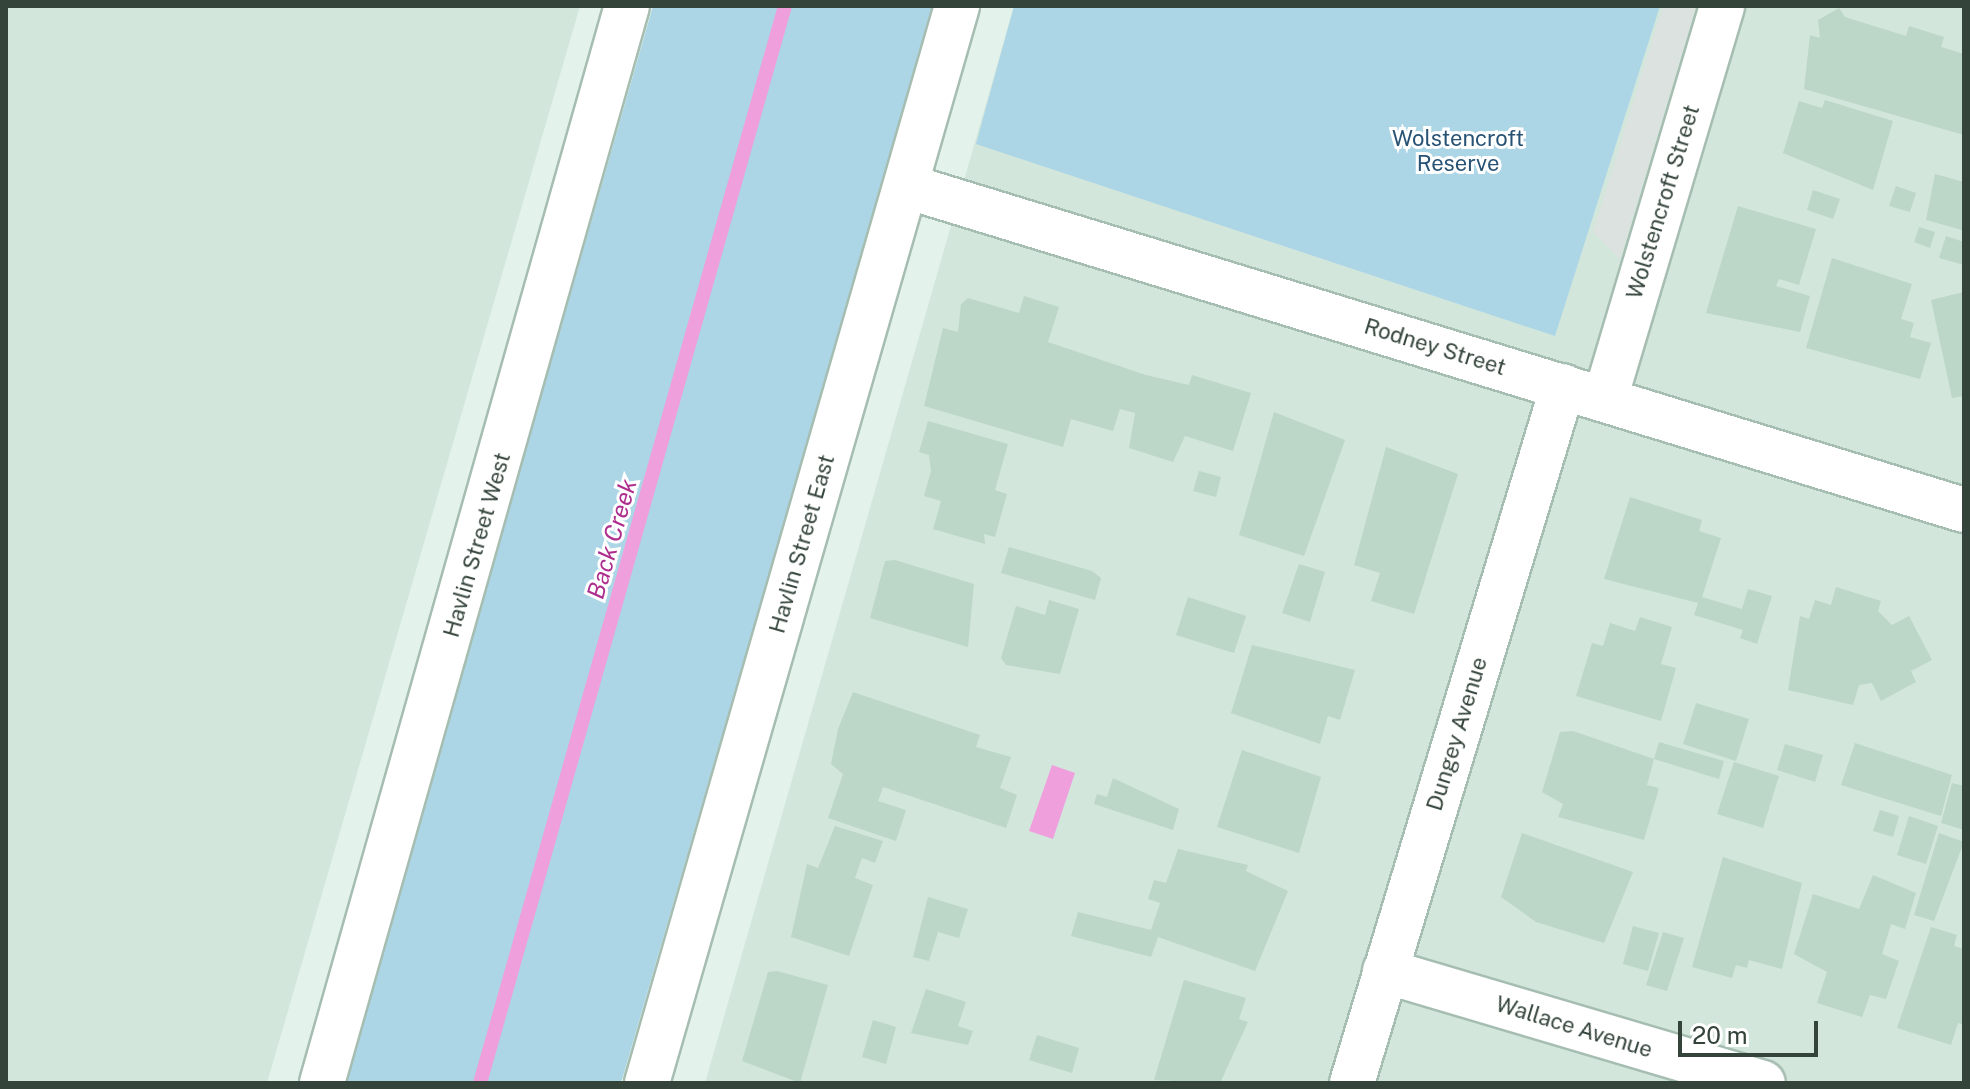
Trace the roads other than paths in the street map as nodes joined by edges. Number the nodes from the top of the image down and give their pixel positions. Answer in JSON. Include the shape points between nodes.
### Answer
{"nodes":[{"id":1,"x":627,"y":6,"type":"edge"},
{"id":2,"x":957,"y":6,"type":"edge"},
{"id":3,"x":1722,"y":6,"type":"edge"},
{"id":4,"x":906,"y":186,"type":"junction"},
{"id":5,"x":1563,"y":386,"type":"junction"},
{"id":6,"x":1605,"y":399,"type":"junction"},
{"id":7,"x":1964,"y":510,"type":"edge"},
{"id":8,"x":1385,"y":971,"type":"junction"},
{"id":9,"x":322,"y":1083,"type":"edge"},
{"id":10,"x":647,"y":1083,"type":"edge"},
{"id":11,"x":1352,"y":1083,"type":"edge"},
{"id":12,"x":1763,"y":1083,"type":"edge"}],
"edges":[{"from":1,"to":9,"type":"street","name":"Havlin Street West"},
{"from":2,"to":4,"type":"street","name":"Havlin Street East"},
{"from":3,"to":6,"type":"street","name":"Wolstencroft Street"},
{"from":4,"to":5,"type":"street","name":"Rodney Street"},
{"from":4,"to":10,"type":"street","name":"Havlin Street East"},
{"from":5,"to":6,"type":"street","name":"Rodney Street"},
{"from":5,"to":8,"type":"street","name":"Dungey Avenue"},
{"from":6,"to":7,"type":"street","name":"Rodney Street"},
{"from":8,"to":11,"type":"street","name":"Dungey Avenue"},
{"from":8,"to":12,"type":"street","name":"Wallace Avenue"}]}
